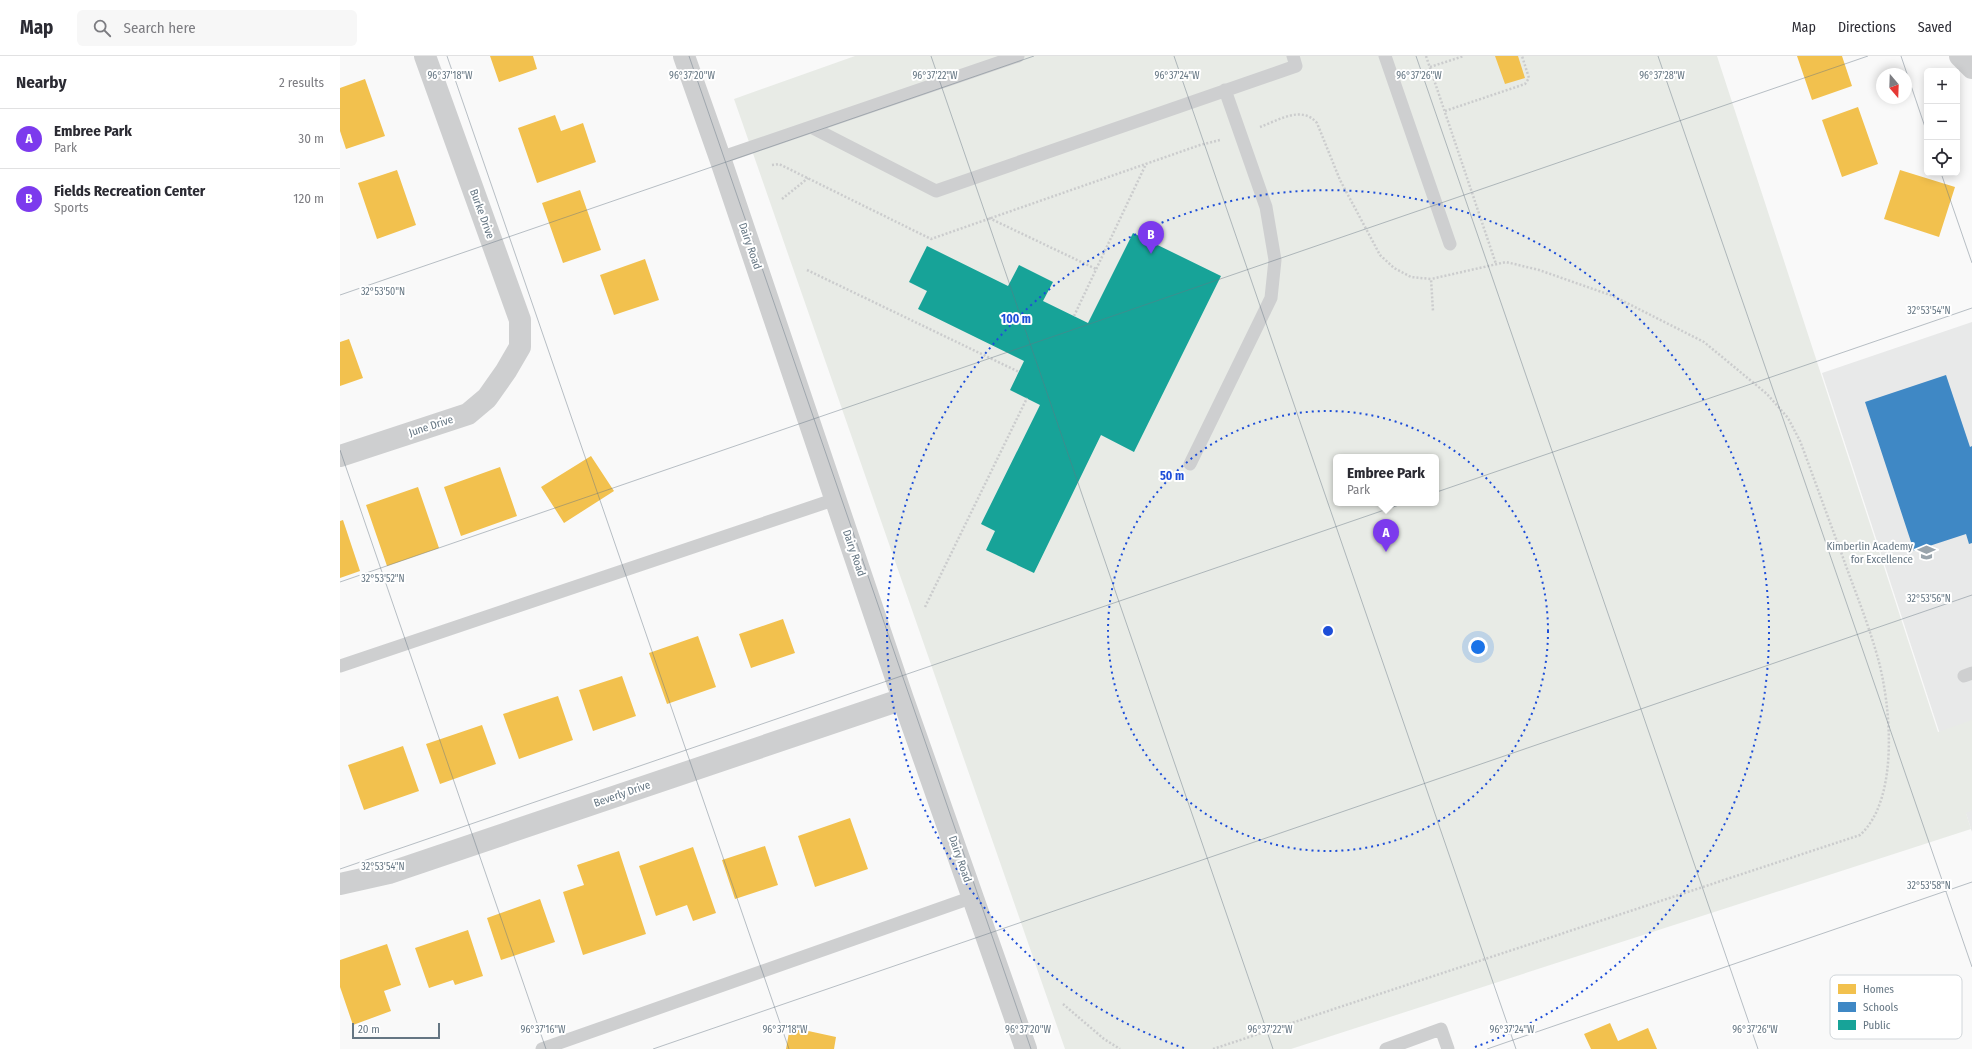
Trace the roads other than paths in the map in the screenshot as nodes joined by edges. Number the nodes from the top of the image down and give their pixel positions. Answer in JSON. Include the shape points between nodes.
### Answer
{"nodes":[{"id":1,"x":425,"y":56,"type":"edge"},
{"id":2,"x":684,"y":56,"type":"edge"},
{"id":3,"x":1018,"y":56,"type":"edge"},
{"id":4,"x":1293,"y":56,"type":"edge"},
{"id":5,"x":1385,"y":56,"type":"edge"},
{"id":6,"x":1960,"y":56,"type":"edge"},
{"id":7,"x":1972,"y":68,"type":"edge"},
{"id":8,"x":1225,"y":90,"type":"junction"},
{"id":9,"x":811,"y":126,"type":"junction"},
{"id":10,"x":720,"y":158,"type":"junction"},
{"id":11,"x":1450,"y":244,"type":"dead end"},
{"id":12,"x":506,"y":371,"type":"joint"},
{"id":13,"x":340,"y":456,"type":"edge"},
{"id":14,"x":1190,"y":464,"type":"dead end"},
{"id":15,"x":836,"y":498,"type":"junction"},
{"id":16,"x":340,"y":666,"type":"edge"},
{"id":17,"x":903,"y":699,"type":"junction"},
{"id":18,"x":340,"y":884,"type":"edge"},
{"id":19,"x":973,"y":897,"type":"junction"},
{"id":20,"x":542,"y":1049,"type":"edge"},
{"id":21,"x":1026,"y":1049,"type":"edge"},
{"id":22,"x":1386,"y":1049,"type":"edge"},
{"id":23,"x":1448,"y":1049,"type":"edge"}],
"edges":[{"from":1,"to":12,"type":"street","name":"Burke Drive","via":[[520,320],[520,347]]},
{"from":2,"to":10,"type":"street","name":"Dairy Road"},
{"from":3,"to":9,"type":"lane"},
{"from":4,"to":8,"type":"lane","via":[[1296,66]]},
{"from":5,"to":11,"type":"lane"},
{"from":6,"to":7,"type":"street"},
{"from":8,"to":9,"type":"lane","via":[[936,191]]},
{"from":8,"to":14,"type":"lane","via":[[1266,207],[1275,260],[1271,298]]},
{"from":9,"to":10,"type":"lane"},
{"from":10,"to":15,"type":"street","name":"Dairy Road"},
{"from":12,"to":13,"type":"street","name":"June Drive","via":[[487,398],[468,414]]},
{"from":15,"to":16,"type":"lane"},
{"from":15,"to":17,"type":"street","name":"Dairy Road"},
{"from":17,"to":18,"type":"street","name":"Beverly Drive","via":[[397,870]]},
{"from":17,"to":19,"type":"street","name":"Dairy Road"},
{"from":19,"to":20,"type":"lane"},
{"from":19,"to":21,"type":"street","name":"Dairy Road"},
{"from":22,"to":23,"type":"lane","via":[[1442,1029]]}]}
